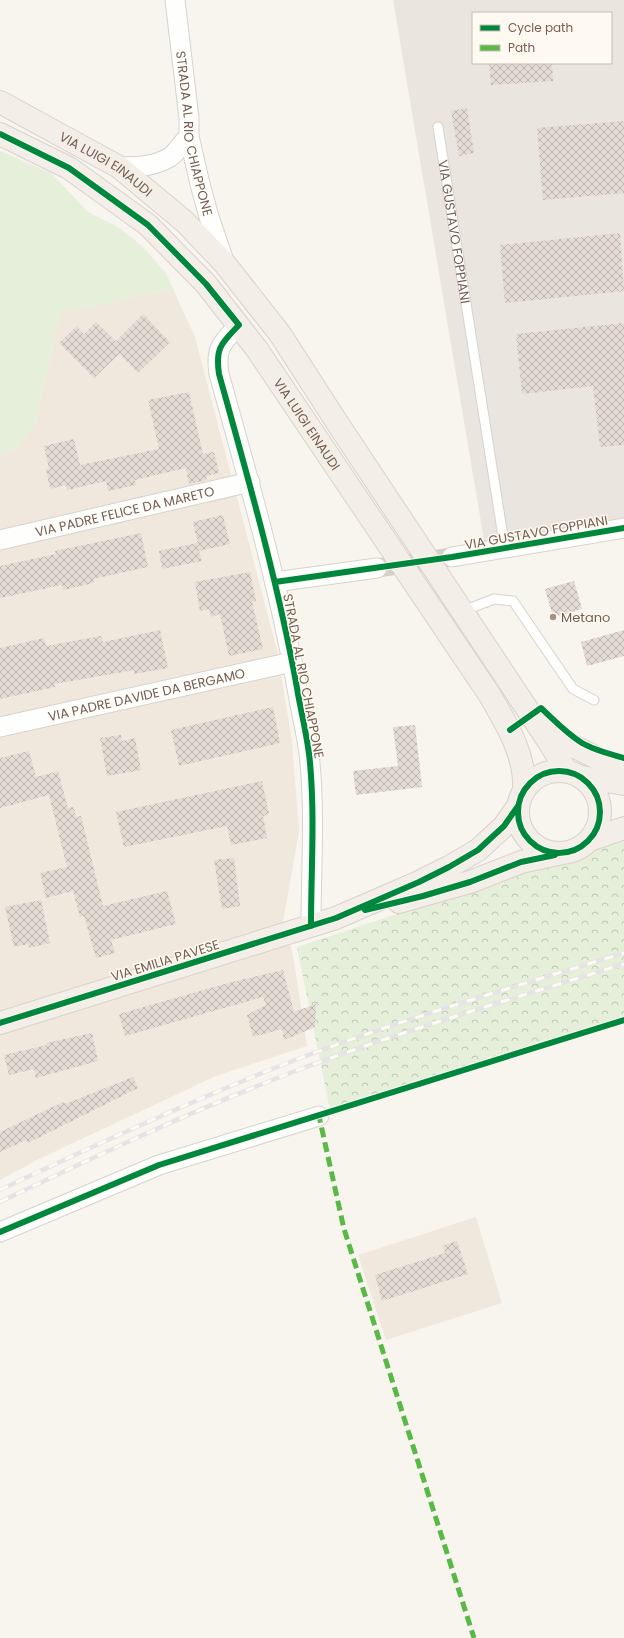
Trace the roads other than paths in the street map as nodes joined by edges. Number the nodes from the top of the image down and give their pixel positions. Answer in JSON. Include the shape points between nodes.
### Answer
{"nodes":[{"id":1,"x":175,"y":0,"type":"edge"},
{"id":2,"x":0,"y":102,"type":"edge"},
{"id":3,"x":438,"y":127,"type":"dead end"},
{"id":4,"x":0,"y":134,"type":"edge"},
{"id":5,"x":189,"y":136,"type":"junction"},
{"id":6,"x":118,"y":167,"type":"junction"},
{"id":7,"x":226,"y":264,"type":"junction"},
{"id":8,"x":239,"y":325,"type":"junction"},
{"id":9,"x":250,"y":482,"type":"junction"},
{"id":10,"x":624,"y":528,"type":"edge"},
{"id":11,"x":0,"y":540,"type":"edge"},
{"id":12,"x":505,"y":549,"type":"junction"},
{"id":13,"x":452,"y":557,"type":"tunnel mouth"},
{"id":14,"x":377,"y":568,"type":"tunnel mouth"},
{"id":15,"x":275,"y":582,"type":"junction"},
{"id":16,"x":463,"y":611,"type":"junction"},
{"id":17,"x":292,"y":662,"type":"junction"},
{"id":18,"x":594,"y":700,"type":"dead end"},
{"id":19,"x":531,"y":714,"type":"junction"},
{"id":20,"x":0,"y":727,"type":"edge"},
{"id":21,"x":624,"y":768,"type":"edge"},
{"id":22,"x":574,"y":774,"type":"junction"},
{"id":23,"x":624,"y":784,"type":"edge"},
{"id":24,"x":521,"y":798,"type":"junction"},
{"id":25,"x":624,"y":828,"type":"edge"},
{"id":26,"x":590,"y":840,"type":"junction"},
{"id":27,"x":561,"y":854,"type":"junction"},
{"id":28,"x":336,"y":918,"type":"junction"},
{"id":29,"x":311,"y":926,"type":"junction"},
{"id":30,"x":0,"y":1023,"type":"edge"},
{"id":31,"x":319,"y":1116,"type":"dead end"},
{"id":32,"x":0,"y":1232,"type":"edge"}],
"edges":[{"from":1,"to":5,"type":"street","name":"STRADA AL RIO CHIAPPONE"},
{"from":2,"to":6,"type":"main road","name":"VIA LUIGI EINAUDI"},
{"from":3,"to":12,"type":"lane","name":"VIA GUSTAVO FOPPIANI"},
{"from":4,"to":8,"type":"main road","name":"VIA LUIGI EINAUDI","via":[[69,168],[148,225],[206,284]]},
{"from":5,"to":6,"type":"street","via":[[171,156],[156,163],[142,167]]},
{"from":5,"to":7,"type":"street","name":"STRADA AL RIO CHIAPPONE","via":[[209,218]]},
{"from":6,"to":7,"type":"main road","name":"VIA LUIGI EINAUDI","via":[[185,222]]},
{"from":7,"to":16,"type":"main road","name":"VIA LUIGI EINAUDI","via":[[280,334]]},
{"from":8,"to":9,"type":"street","name":"STRADA AL RIO CHIAPPONE","via":[[221,345],[216,360]]},
{"from":8,"to":24,"type":"main road","name":"VIA LUIGI EINAUDI","via":[[489,694],[510,730],[525,775]]},
{"from":9,"to":11,"type":"street","name":"VIA PADRE FELICE DA MARETO"},
{"from":9,"to":15,"type":"street","name":"STRADA AL RIO CHIAPPONE"},
{"from":10,"to":12,"type":"street","name":"VIA GUSTAVO FOPPIANI"},
{"from":12,"to":13,"type":"street","name":"VIA GUSTAVO FOPPIANI"},
{"from":14,"to":15,"type":"street"},
{"from":15,"to":17,"type":"street","name":"STRADA AL RIO CHIAPPONE"},
{"from":16,"to":18,"type":"lane","via":[[494,599],[513,601],[573,689]]},
{"from":16,"to":19,"type":"main road","name":"VIA LUIGI EINAUDI"},
{"from":17,"to":20,"type":"street","name":"VIA PADRE DAVIDE DA BERGAMO"},
{"from":17,"to":29,"type":"street","name":"STRADA AL RIO CHIAPPONE","via":[[310,762]]},
{"from":19,"to":21,"type":"main road","via":[[569,744],[605,762]]},
{"from":19,"to":22,"type":"main road","name":"VIA LUIGI EINAUDI"},
{"from":22,"to":23,"type":"main road"},
{"from":22,"to":24,"type":"main road","via":[[554,770],[542,774],[532,780]]},
{"from":22,"to":26,"type":"main road","via":[[591,784],[601,806],[601,818]]},
{"from":24,"to":27,"type":"main road","via":[[520,824],[528,840],[543,850]]},
{"from":24,"to":28,"type":"main road","name":"VIA EMILIA PAVESE","via":[[504,826],[478,850],[419,882]]},
{"from":25,"to":26,"type":"main road"},
{"from":26,"to":27,"type":"main road","via":[[572,852]]},
{"from":27,"to":28,"type":"main road","name":"VIA EMILIA PAVESE","via":[[521,862],[463,884]]},
{"from":28,"to":29,"type":"main road","name":"VIA EMILIA PAVESE"},
{"from":29,"to":30,"type":"main road","name":"VIA EMILIA PAVESE"},
{"from":31,"to":32,"type":"street","via":[[159,1165]]}]}
